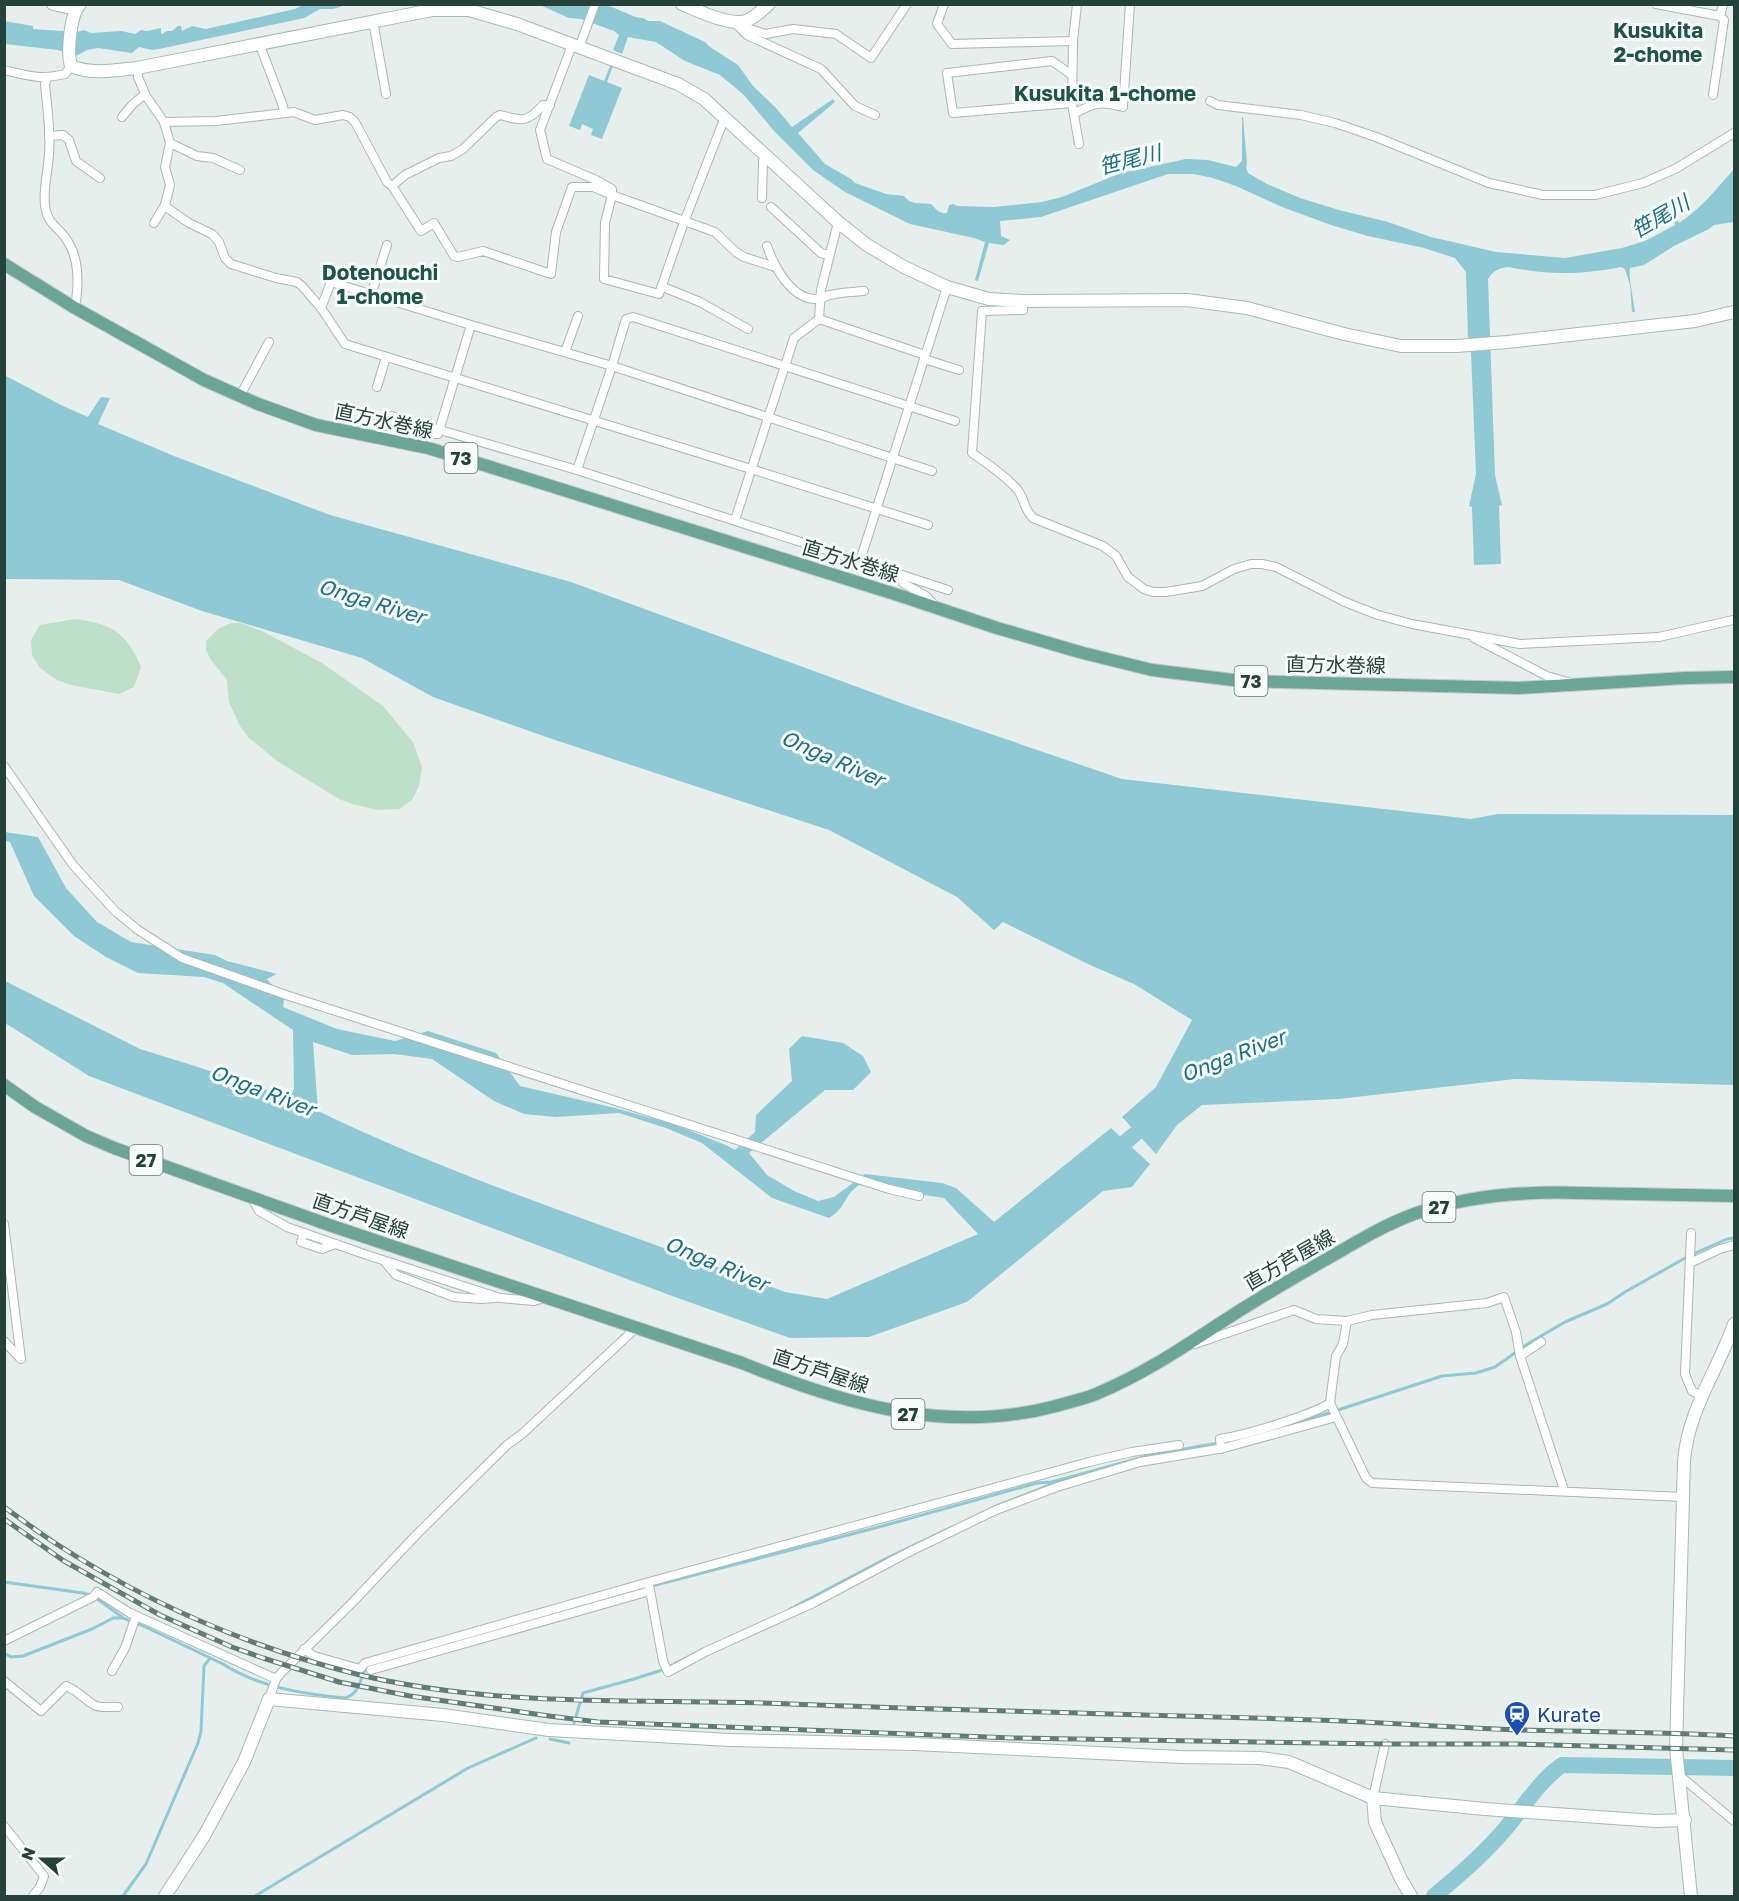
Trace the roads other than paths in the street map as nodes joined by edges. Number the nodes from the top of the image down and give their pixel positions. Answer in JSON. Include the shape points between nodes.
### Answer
{"nodes":[{"id":1,"x":53,"y":4,"type":"edge"},
{"id":2,"x":595,"y":4,"type":"edge"},
{"id":3,"x":682,"y":4,"type":"edge"},
{"id":4,"x":769,"y":4,"type":"edge"},
{"id":5,"x":906,"y":4,"type":"edge"},
{"id":6,"x":944,"y":4,"type":"edge"},
{"id":7,"x":1077,"y":4,"type":"edge"},
{"id":8,"x":1130,"y":4,"type":"edge"},
{"id":9,"x":1656,"y":4,"type":"edge"},
{"id":10,"x":1723,"y":4,"type":"edge"},
{"id":11,"x":78,"y":7,"type":"edge"},
{"id":12,"x":1720,"y":16,"type":"junction"},
{"id":13,"x":373,"y":21,"type":"junction"},
{"id":14,"x":732,"y":23,"type":"junction"},
{"id":15,"x":1073,"y":41,"type":"junction"},
{"id":16,"x":578,"y":43,"type":"junction"},
{"id":17,"x":259,"y":44,"type":"junction"},
{"id":18,"x":70,"y":62,"type":"junction"},
{"id":19,"x":137,"y":68,"type":"junction"},
{"id":20,"x":4,"y":70,"type":"edge"},
{"id":21,"x":1072,"y":75,"type":"junction"},
{"id":22,"x":47,"y":78,"type":"junction"},
{"id":23,"x":145,"y":94,"type":"junction"},
{"id":24,"x":386,"y":94,"type":"dead end"},
{"id":25,"x":1713,"y":95,"type":"dead end"},
{"id":26,"x":1210,"y":101,"type":"dead end"},
{"id":27,"x":1072,"y":103,"type":"junction"},
{"id":28,"x":550,"y":105,"type":"junction"},
{"id":29,"x":284,"y":113,"type":"junction"},
{"id":30,"x":1074,"y":114,"type":"junction"},
{"id":31,"x":875,"y":115,"type":"dead end"},
{"id":32,"x":122,"y":117,"type":"dead end"},
{"id":33,"x":725,"y":117,"type":"junction"},
{"id":34,"x":164,"y":122,"type":"junction"},
{"id":35,"x":1734,"y":133,"type":"edge"},
{"id":36,"x":49,"y":136,"type":"junction"},
{"id":37,"x":170,"y":143,"type":"junction"},
{"id":38,"x":1079,"y":144,"type":"dead end"},
{"id":39,"x":767,"y":156,"type":"junction"},
{"id":40,"x":240,"y":170,"type":"dead end"},
{"id":41,"x":100,"y":178,"type":"dead end"},
{"id":42,"x":392,"y":186,"type":"junction"},
{"id":43,"x":612,"y":195,"type":"junction"},
{"id":44,"x":762,"y":198,"type":"dead end"},
{"id":45,"x":165,"y":205,"type":"junction"},
{"id":46,"x":771,"y":207,"type":"dead end"},
{"id":47,"x":684,"y":222,"type":"junction"},
{"id":48,"x":838,"y":222,"type":"junction"},
{"id":49,"x":154,"y":223,"type":"dead end"},
{"id":50,"x":387,"y":245,"type":"dead end"},
{"id":51,"x":767,"y":246,"type":"dead end"},
{"id":52,"x":829,"y":255,"type":"junction"},
{"id":53,"x":4,"y":264,"type":"edge"},
{"id":54,"x":775,"y":267,"type":"junction"},
{"id":55,"x":663,"y":287,"type":"junction"},
{"id":56,"x":947,"y":287,"type":"junction"},
{"id":57,"x":864,"y":291,"type":"dead end"},
{"id":58,"x":371,"y":295,"type":"junction"},
{"id":59,"x":820,"y":299,"type":"junction"},
{"id":60,"x":1023,"y":301,"type":"junction"},
{"id":61,"x":75,"y":308,"type":"junction"},
{"id":62,"x":321,"y":308,"type":"junction"},
{"id":63,"x":1734,"y":312,"type":"edge"},
{"id":64,"x":578,"y":316,"type":"dead end"},
{"id":65,"x":819,"y":319,"type":"junction"},
{"id":66,"x":471,"y":325,"type":"junction"},
{"id":67,"x":748,"y":329,"type":"dead end"},
{"id":68,"x":269,"y":342,"type":"dead end"},
{"id":69,"x":565,"y":352,"type":"junction"},
{"id":70,"x":386,"y":357,"type":"junction"},
{"id":71,"x":925,"y":357,"type":"junction"},
{"id":72,"x":612,"y":366,"type":"junction"},
{"id":73,"x":784,"y":366,"type":"junction"},
{"id":74,"x":959,"y":370,"type":"dead end"},
{"id":75,"x":456,"y":377,"type":"junction"},
{"id":76,"x":377,"y":387,"type":"dead end"},
{"id":77,"x":240,"y":396,"type":"junction"},
{"id":78,"x":909,"y":405,"type":"junction"},
{"id":79,"x":769,"y":417,"type":"junction"},
{"id":80,"x":379,"y":418,"type":"dead end"},
{"id":81,"x":593,"y":419,"type":"junction"},
{"id":82,"x":955,"y":420,"type":"dead end"},
{"id":83,"x":440,"y":429,"type":"junction"},
{"id":84,"x":363,"y":436,"type":"junction"},
{"id":85,"x":893,"y":458,"type":"junction"},
{"id":86,"x":752,"y":469,"type":"junction"},
{"id":87,"x":577,"y":470,"type":"junction"},
{"id":88,"x":932,"y":471,"type":"dead end"},
{"id":89,"x":876,"y":509,"type":"junction"},
{"id":90,"x":735,"y":520,"type":"junction"},
{"id":91,"x":928,"y":525,"type":"dead end"},
{"id":92,"x":860,"y":561,"type":"junction"},
{"id":93,"x":902,"y":575,"type":"junction"},
{"id":94,"x":948,"y":590,"type":"dead end"},
{"id":95,"x":939,"y":609,"type":"junction"},
{"id":96,"x":1733,"y":620,"type":"dead end"},
{"id":97,"x":1468,"y":635,"type":"junction"},
{"id":98,"x":1734,"y":677,"type":"edge"},
{"id":99,"x":1573,"y":684,"type":"junction"},
{"id":100,"x":4,"y":766,"type":"edge"},
{"id":101,"x":4,"y":1085,"type":"edge"},
{"id":102,"x":919,"y":1196,"type":"dead end"},
{"id":103,"x":1734,"y":1196,"type":"edge"},
{"id":104,"x":252,"y":1198,"type":"junction"},
{"id":105,"x":4,"y":1224,"type":"edge"},
{"id":106,"x":1691,"y":1233,"type":"dead end"},
{"id":107,"x":1734,"y":1245,"type":"edge"},
{"id":108,"x":384,"y":1260,"type":"junction"},
{"id":109,"x":1690,"y":1263,"type":"junction"},
{"id":110,"x":499,"y":1298,"type":"junction"},
{"id":111,"x":544,"y":1298,"type":"junction"},
{"id":112,"x":1347,"y":1321,"type":"junction"},
{"id":113,"x":1734,"y":1324,"type":"edge"},
{"id":114,"x":636,"y":1328,"type":"junction"},
{"id":115,"x":4,"y":1341,"type":"edge"},
{"id":116,"x":1541,"y":1342,"type":"dead end"},
{"id":117,"x":1180,"y":1349,"type":"junction"},
{"id":118,"x":1519,"y":1352,"type":"junction"},
{"id":119,"x":1702,"y":1396,"type":"junction"},
{"id":120,"x":1333,"y":1410,"type":"junction"},
{"id":121,"x":1179,"y":1445,"type":"dead end"},
{"id":122,"x":1221,"y":1445,"type":"junction"},
{"id":123,"x":1564,"y":1490,"type":"junction"},
{"id":124,"x":1682,"y":1497,"type":"junction"},
{"id":125,"x":136,"y":1616,"type":"junction"},
{"id":126,"x":4,"y":1641,"type":"edge"},
{"id":127,"x":304,"y":1649,"type":"junction"},
{"id":128,"x":371,"y":1670,"type":"dead end"},
{"id":129,"x":112,"y":1671,"type":"dead end"},
{"id":130,"x":4,"y":1681,"type":"edge"},
{"id":131,"x":272,"y":1688,"type":"junction"},
{"id":132,"x":118,"y":1707,"type":"dead end"},
{"id":133,"x":1385,"y":1744,"type":"dead end"},
{"id":134,"x":1680,"y":1776,"type":"junction"},
{"id":135,"x":1373,"y":1798,"type":"junction"},
{"id":136,"x":1685,"y":1820,"type":"junction"},
{"id":137,"x":1734,"y":1821,"type":"edge"},
{"id":138,"x":4,"y":1827,"type":"edge"},
{"id":139,"x":33,"y":1896,"type":"edge"},
{"id":140,"x":165,"y":1896,"type":"edge"},
{"id":141,"x":1411,"y":1896,"type":"edge"},
{"id":142,"x":1691,"y":1896,"type":"edge"}],
"edges":[{"from":1,"to":11,"type":"street"},
{"from":2,"to":16,"type":"street"},
{"from":3,"to":14,"type":"street"},
{"from":4,"to":14,"type":"street","via":[[748,21]]},
{"from":5,"to":14,"type":"street","via":[[871,58],[836,34],[793,29],[766,34]]},
{"from":6,"to":15,"type":"street","via":[[936,24],[952,44]]},
{"from":7,"to":15,"type":"street"},
{"from":8,"to":30,"type":"street","via":[[1123,107],[1104,102]]},
{"from":9,"to":12,"type":"street"},
{"from":10,"to":12,"type":"street"},
{"from":11,"to":18,"type":"street","via":[[72,24]]},
{"from":12,"to":25,"type":"street","via":[[1724,20]]},
{"from":13,"to":16,"type":"street","via":[[432,10],[469,10]]},
{"from":13,"to":17,"type":"street"},
{"from":13,"to":24,"type":"street"},
{"from":14,"to":31,"type":"street","via":[[747,35],[821,69],[855,106]]},
{"from":15,"to":21,"type":"street"},
{"from":16,"to":28,"type":"street"},
{"from":16,"to":33,"type":"street","via":[[678,84]]},
{"from":17,"to":19,"type":"street"},
{"from":17,"to":29,"type":"street"},
{"from":18,"to":19,"type":"street","via":[[81,70]]},
{"from":18,"to":22,"type":"street","via":[[65,74]]},
{"from":19,"to":23,"type":"street"},
{"from":20,"to":22,"type":"street"},
{"from":21,"to":27,"type":"street"},
{"from":21,"to":27,"type":"street","via":[[1052,61],[947,73],[953,113]]},
{"from":22,"to":36,"type":"street"},
{"from":23,"to":32,"type":"street"},
{"from":23,"to":34,"type":"street"},
{"from":26,"to":35,"type":"street","via":[[1335,123],[1489,183],[1543,195],[1595,195],[1643,183],[1675,169]]},
{"from":27,"to":30,"type":"street"},
{"from":28,"to":42,"type":"street","via":[[543,105],[527,120],[496,117],[463,149],[405,175]]},
{"from":28,"to":43,"type":"street","via":[[540,130],[548,159],[612,189]]},
{"from":29,"to":34,"type":"street"},
{"from":29,"to":42,"type":"street","via":[[294,112],[315,120],[350,117]]},
{"from":30,"to":38,"type":"street"},
{"from":33,"to":39,"type":"street"},
{"from":33,"to":47,"type":"street"},
{"from":34,"to":37,"type":"street"},
{"from":36,"to":41,"type":"street","via":[[63,135],[69,140],[76,161]]},
{"from":36,"to":61,"type":"street","via":[[45,205],[48,220],[68,242],[75,258]]},
{"from":37,"to":40,"type":"street"},
{"from":37,"to":45,"type":"street","via":[[165,167],[170,185]]},
{"from":39,"to":44,"type":"street","via":[[763,161]]},
{"from":39,"to":48,"type":"street"},
{"from":42,"to":43,"type":"street","via":[[421,231],[434,223],[454,256],[483,251],[551,274],[556,232],[572,187],[593,188]]},
{"from":43,"to":47,"type":"street"},
{"from":43,"to":55,"type":"street","via":[[605,223],[604,279],[659,294]]},
{"from":45,"to":49,"type":"street"},
{"from":45,"to":62,"type":"street","via":[[212,234],[231,264],[297,282]]},
{"from":46,"to":52,"type":"street","via":[[821,253]]},
{"from":47,"to":54,"type":"street","via":[[715,232],[744,257]]},
{"from":47,"to":55,"type":"street"},
{"from":48,"to":52,"type":"street"},
{"from":48,"to":56,"type":"street","via":[[867,245]]},
{"from":50,"to":58,"type":"street"},
{"from":51,"to":54,"type":"street"},
{"from":52,"to":59,"type":"street"},
{"from":53,"to":61,"type":"main road","name":"直方水巻線","number":"73"},
{"from":54,"to":59,"type":"street","via":[[798,292]]},
{"from":55,"to":67,"type":"street"},
{"from":56,"to":60,"type":"street","via":[[989,299]]},
{"from":56,"to":71,"type":"street"},
{"from":57,"to":59,"type":"street"},
{"from":58,"to":62,"type":"street","via":[[331,282]]},
{"from":58,"to":66,"type":"street"},
{"from":59,"to":65,"type":"street"},
{"from":60,"to":63,"type":"street","via":[[1188,300],[1247,308],[1401,346],[1508,342],[1695,321]]},
{"from":60,"to":97,"type":"street","via":[[1023,310],[982,312],[972,453],[1019,491],[1027,512],[1034,518],[1103,546],[1116,556],[1128,577],[1153,592],[1202,586],[1234,569],[1262,564],[1378,615]]},
{"from":61,"to":77,"type":"main road","name":"直方水巻線","number":"73"},
{"from":62,"to":70,"type":"street","via":[[345,344]]},
{"from":64,"to":69,"type":"street"},
{"from":65,"to":71,"type":"street"},
{"from":65,"to":73,"type":"street","via":[[794,338]]},
{"from":66,"to":69,"type":"street"},
{"from":66,"to":75,"type":"street"},
{"from":68,"to":77,"type":"street"},
{"from":69,"to":72,"type":"street"},
{"from":70,"to":75,"type":"street"},
{"from":70,"to":76,"type":"street"},
{"from":71,"to":74,"type":"street"},
{"from":71,"to":78,"type":"street"},
{"from":72,"to":73,"type":"street","via":[[626,319],[633,317]]},
{"from":72,"to":79,"type":"street"},
{"from":72,"to":81,"type":"street"},
{"from":73,"to":78,"type":"street"},
{"from":73,"to":79,"type":"street"},
{"from":75,"to":81,"type":"street"},
{"from":75,"to":83,"type":"street"},
{"from":77,"to":84,"type":"main road","name":"直方水巻線","number":"73","via":[[316,425]]},
{"from":78,"to":82,"type":"street"},
{"from":78,"to":85,"type":"street"},
{"from":79,"to":85,"type":"street"},
{"from":79,"to":86,"type":"street"},
{"from":80,"to":83,"type":"street","via":[[392,416]]},
{"from":81,"to":86,"type":"street"},
{"from":81,"to":87,"type":"street"},
{"from":83,"to":84,"type":"street","via":[[438,434]]},
{"from":83,"to":87,"type":"street"},
{"from":84,"to":95,"type":"main road","name":"直方水巻線","number":"73","via":[[428,448]]},
{"from":85,"to":88,"type":"street"},
{"from":85,"to":89,"type":"street"},
{"from":86,"to":89,"type":"street"},
{"from":86,"to":90,"type":"street"},
{"from":87,"to":90,"type":"street"},
{"from":89,"to":91,"type":"street"},
{"from":89,"to":92,"type":"street"},
{"from":90,"to":92,"type":"street"},
{"from":92,"to":93,"type":"street"},
{"from":93,"to":94,"type":"street"},
{"from":93,"to":95,"type":"street","via":[[903,583]]},
{"from":95,"to":99,"type":"main road","name":"直方水巻線","number":"73","via":[[1152,670],[1241,681],[1519,688]]},
{"from":96,"to":97,"type":"street","via":[[1659,637],[1520,644]]},
{"from":97,"to":99,"type":"street","via":[[1546,676]]},
{"from":98,"to":99,"type":"main road","name":"直方水巻線","number":"73"},
{"from":100,"to":102,"type":"street","via":[[73,865],[115,911],[182,958],[286,995]]},
{"from":101,"to":104,"type":"main road","name":"直方芦屋線","number":"27","via":[[34,1107],[96,1140]]},
{"from":103,"to":117,"type":"main road","name":"直方芦屋線","number":"27","via":[[1555,1191],[1498,1194],[1442,1206],[1382,1228],[1274,1289]]},
{"from":104,"to":108,"type":"street","via":[[259,1211],[287,1227]]},
{"from":104,"to":111,"type":"main road","name":"直方芦屋線","number":"27"},
{"from":105,"to":115,"type":"street","via":[[21,1359]]},
{"from":106,"to":109,"type":"street"},
{"from":107,"to":109,"type":"street"},
{"from":108,"to":110,"type":"street"},
{"from":108,"to":110,"type":"street","via":[[396,1275],[454,1298]]},
{"from":109,"to":119,"type":"street","via":[[1685,1374],[1692,1391]]},
{"from":110,"to":111,"type":"street"},
{"from":111,"to":114,"type":"main road","name":"直方芦屋線","number":"27"},
{"from":112,"to":117,"type":"street","via":[[1316,1319],[1294,1310]]},
{"from":112,"to":118,"type":"street","via":[[1487,1303],[1504,1297]]},
{"from":112,"to":120,"type":"street","via":[[1343,1344],[1336,1356]]},
{"from":113,"to":119,"type":"street"},
{"from":114,"to":117,"type":"main road","name":"直方芦屋線","number":"27","via":[[861,1405],[951,1418],[1036,1411],[1069,1403],[1104,1390]]},
{"from":114,"to":127,"type":"street","via":[[507,1445]]},
{"from":116,"to":118,"type":"street"},
{"from":118,"to":123,"type":"street"},
{"from":119,"to":124,"type":"street","via":[[1686,1440]]},
{"from":120,"to":122,"type":"street"},
{"from":120,"to":122,"type":"street","via":[[1321,1408],[1242,1436],[1220,1439]]},
{"from":120,"to":123,"type":"street","via":[[1372,1483]]},
{"from":121,"to":127,"type":"street","via":[[1089,1462],[649,1582],[364,1663],[360,1669]]},
{"from":122,"to":128,"type":"street","via":[[1140,1462],[996,1510],[668,1672],[650,1589]]},
{"from":123,"to":124,"type":"street"},
{"from":124,"to":134,"type":"street","via":[[1676,1741]]},
{"from":125,"to":126,"type":"street","via":[[97,1592]]},
{"from":125,"to":129,"type":"street"},
{"from":125,"to":131,"type":"street"},
{"from":127,"to":131,"type":"street"},
{"from":130,"to":132,"type":"street","via":[[41,1711],[66,1686],[94,1704]]},
{"from":131,"to":135,"type":"street","via":[[549,1730],[1260,1758],[1289,1762]]},
{"from":131,"to":140,"type":"street","via":[[244,1762],[204,1836]]},
{"from":133,"to":135,"type":"street"},
{"from":134,"to":136,"type":"street"},
{"from":134,"to":137,"type":"street"},
{"from":135,"to":136,"type":"street","via":[[1508,1811]]},
{"from":135,"to":141,"type":"street","via":[[1375,1822]]},
{"from":136,"to":142,"type":"street"},
{"from":138,"to":139,"type":"street","via":[[44,1876]]}]}
